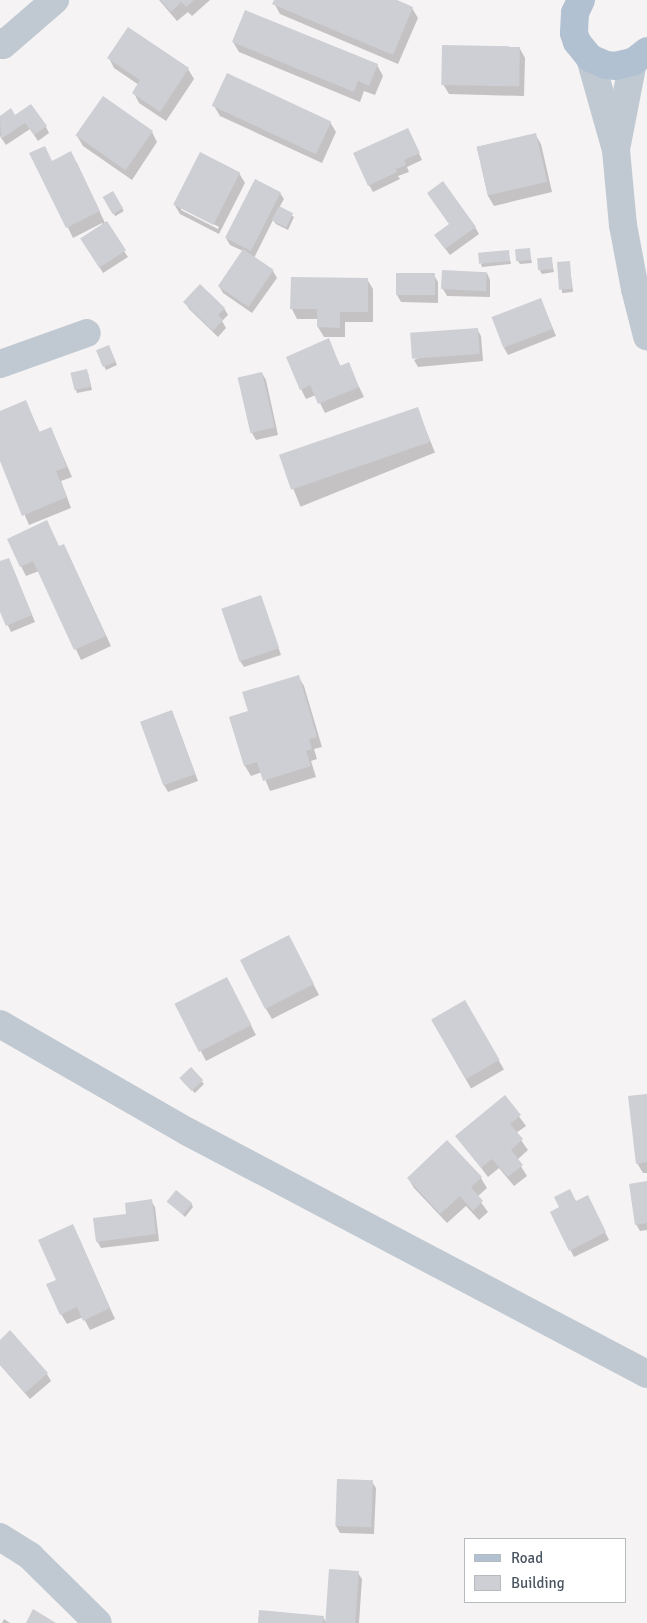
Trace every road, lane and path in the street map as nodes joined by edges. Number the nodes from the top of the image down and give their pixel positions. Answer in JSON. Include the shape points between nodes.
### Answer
{"nodes":[{"id":1,"x":55,"y":0,"type":"edge"},
{"id":2,"x":581,"y":0,"type":"edge"},
{"id":3,"x":0,"y":42,"type":"edge"},
{"id":4,"x":590,"y":58,"type":"junction"},
{"id":5,"x":641,"y":59,"type":"edge"},
{"id":6,"x":616,"y":150,"type":"junction"},
{"id":7,"x":87,"y":333,"type":"dead end"},
{"id":8,"x":647,"y":336,"type":"edge"},
{"id":9,"x":0,"y":364,"type":"edge"},
{"id":10,"x":0,"y":1024,"type":"edge"},
{"id":11,"x":647,"y":1374,"type":"edge"},
{"id":12,"x":0,"y":1537,"type":"edge"},
{"id":13,"x":98,"y":1623,"type":"edge"}],
"edges":[{"from":1,"to":3,"type":"street","via":[[3,45]]},
{"from":2,"to":4,"type":"main road","via":[[575,13],[574,33]]},
{"from":4,"to":5,"type":"main road","via":[[615,66]]},
{"from":4,"to":6,"type":"street"},
{"from":5,"to":6,"type":"street"},
{"from":6,"to":8,"type":"street","via":[[623,225]]},
{"from":7,"to":9,"type":"street"},
{"from":10,"to":11,"type":"street","via":[[197,1137]]},
{"from":12,"to":13,"type":"street","via":[[30,1556]]}]}
